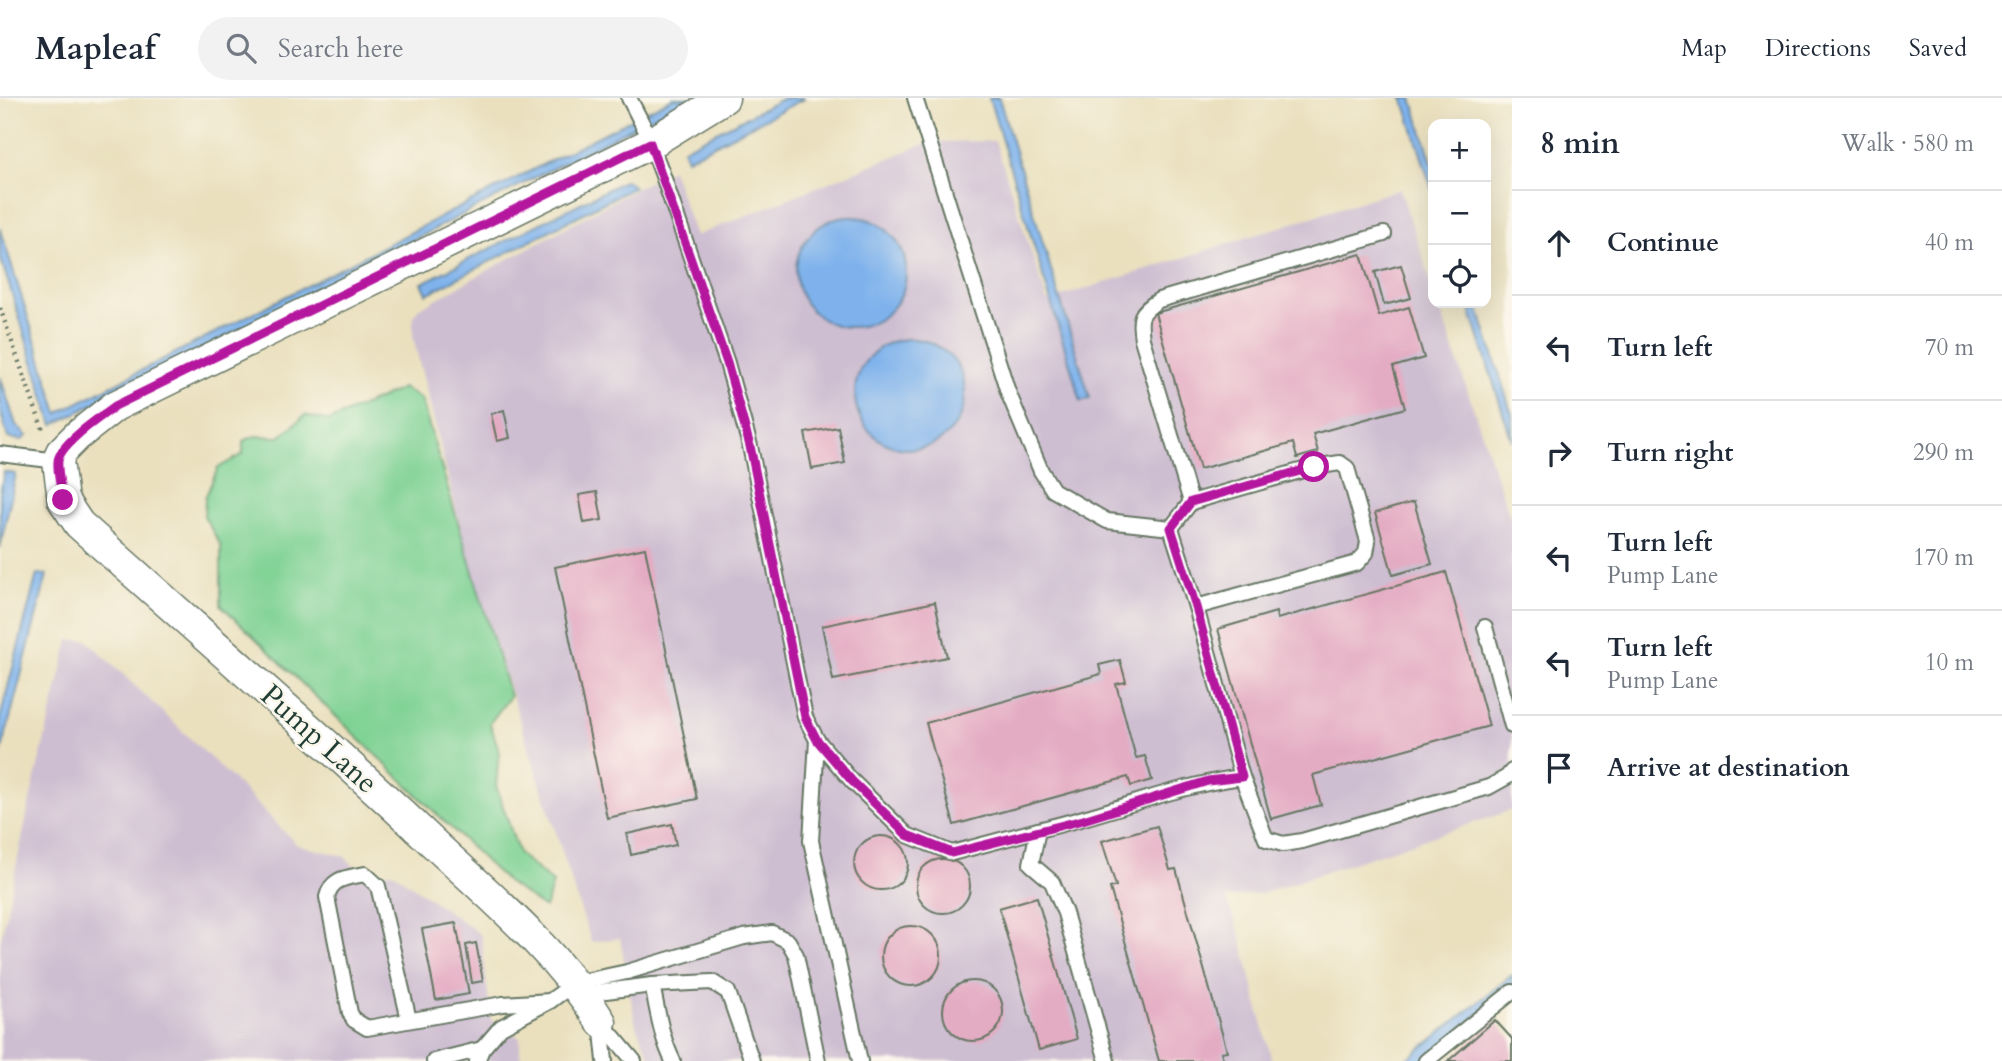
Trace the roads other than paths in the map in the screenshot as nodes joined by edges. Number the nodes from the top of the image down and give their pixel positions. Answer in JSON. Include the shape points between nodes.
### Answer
{"nodes":[{"id":1,"x":724,"y":98,"type":"edge"},
{"id":2,"x":915,"y":98,"type":"edge"},
{"id":3,"x":631,"y":102,"type":"edge"},
{"id":4,"x":648,"y":136,"type":"junction"},
{"id":5,"x":1384,"y":234,"type":"dead end"},
{"id":6,"x":0,"y":454,"type":"edge"},
{"id":7,"x":60,"y":456,"type":"junction"},
{"id":8,"x":1191,"y":502,"type":"junction"},
{"id":9,"x":1171,"y":528,"type":"junction"},
{"id":10,"x":1196,"y":607,"type":"junction"},
{"id":11,"x":1485,"y":627,"type":"dead end"},
{"id":12,"x":1512,"y":726,"type":"edge"},
{"id":13,"x":817,"y":740,"type":"junction"},
{"id":14,"x":1512,"y":771,"type":"edge"},
{"id":15,"x":1242,"y":777,"type":"junction"},
{"id":16,"x":1038,"y":830,"type":"junction"},
{"id":17,"x":652,"y":985,"type":"junction"},
{"id":18,"x":579,"y":989,"type":"junction"},
{"id":19,"x":1512,"y":992,"type":"edge"},
{"id":20,"x":550,"y":1001,"type":"junction"},
{"id":21,"x":409,"y":1020,"type":"junction"},
{"id":22,"x":601,"y":1022,"type":"junction"},
{"id":23,"x":480,"y":1055,"type":"edge"},
{"id":24,"x":434,"y":1061,"type":"edge"},
{"id":25,"x":605,"y":1061,"type":"edge"},
{"id":26,"x":634,"y":1061,"type":"edge"},
{"id":27,"x":673,"y":1061,"type":"edge"},
{"id":28,"x":752,"y":1061,"type":"edge"},
{"id":29,"x":818,"y":1061,"type":"edge"},
{"id":30,"x":860,"y":1061,"type":"edge"},
{"id":31,"x":1107,"y":1061,"type":"edge"},
{"id":32,"x":1426,"y":1061,"type":"edge"}],
"edges":[{"from":1,"to":4,"type":"street"},
{"from":2,"to":9,"type":"lane","via":[[1008,392],[1041,471],[1053,490],[1107,521]]},
{"from":3,"to":4,"type":"lane"},
{"from":4,"to":7,"type":"street","via":[[115,406]]},
{"from":4,"to":13,"type":"lane","via":[[727,363],[750,446],[805,717]]},
{"from":5,"to":8,"type":"lane","via":[[1159,300],[1145,309],[1139,320],[1142,339]]},
{"from":6,"to":7,"type":"lane"},
{"from":7,"to":18,"type":"street","name":"Pump Lane","via":[[63,500],[79,524],[396,807],[548,951]]},
{"from":8,"to":9,"type":"lane"},
{"from":8,"to":10,"type":"lane","via":[[1340,463],[1347,468],[1368,541],[1366,553],[1357,563]]},
{"from":9,"to":10,"type":"lane"},
{"from":10,"to":15,"type":"lane"},
{"from":11,"to":12,"type":"lane"},
{"from":13,"to":16,"type":"lane","via":[[907,835],[952,853]]},
{"from":13,"to":30,"type":"lane","via":[[811,841]]},
{"from":14,"to":15,"type":"lane","via":[[1489,788],[1283,844],[1266,839]]},
{"from":15,"to":16,"type":"lane","via":[[1208,781]]},
{"from":16,"to":31,"type":"lane","via":[[1031,864],[1052,882],[1065,913]]},
{"from":17,"to":18,"type":"lane"},
{"from":17,"to":27,"type":"lane"},
{"from":17,"to":28,"type":"lane","via":[[712,982],[728,992]]},
{"from":18,"to":20,"type":"lane"},
{"from":18,"to":22,"type":"street","name":"Pump Lane"},
{"from":18,"to":29,"type":"lane","via":[[744,937],[772,933],[788,941],[796,955]]},
{"from":19,"to":32,"type":"lane"},
{"from":20,"to":21,"type":"lane"},
{"from":20,"to":23,"type":"lane","via":[[501,1027]]},
{"from":21,"to":21,"type":"lane","via":[[366,1028],[354,1020],[327,897],[336,880],[365,874],[378,886]]},
{"from":22,"to":25,"type":"lane"},
{"from":22,"to":26,"type":"lane"},
{"from":23,"to":24,"type":"lane"}]}
